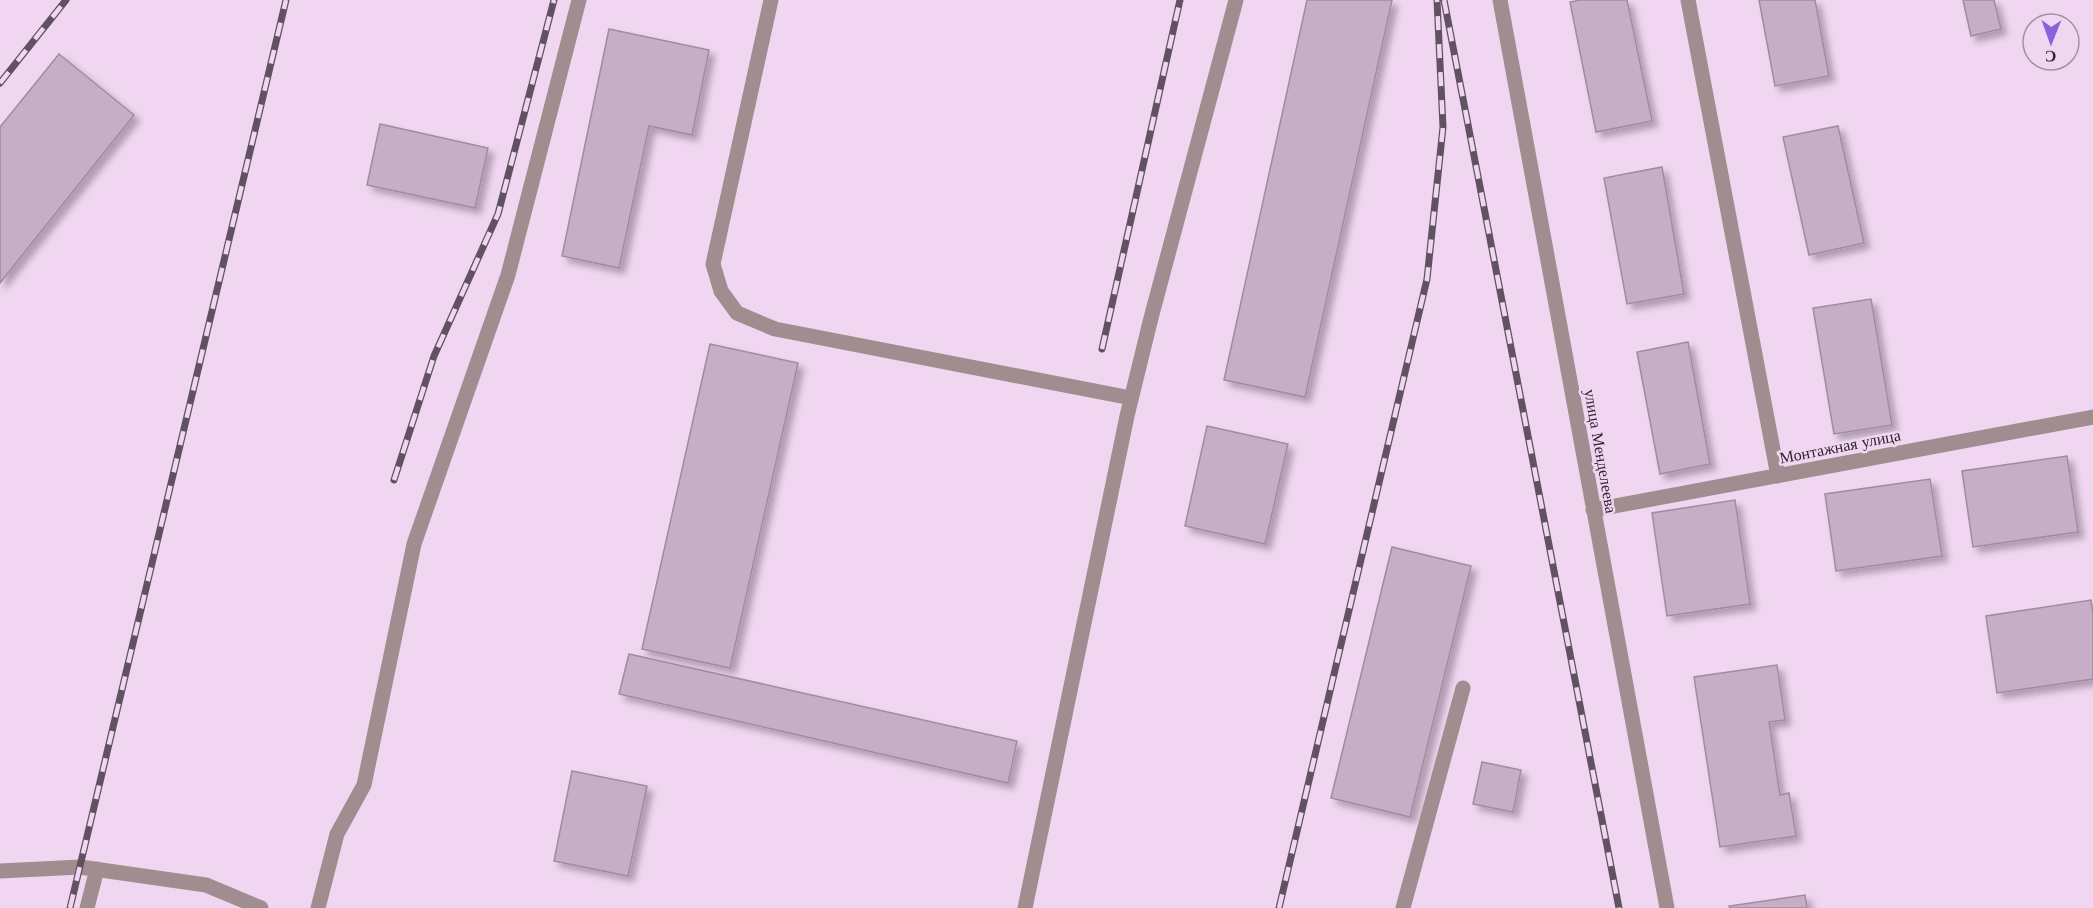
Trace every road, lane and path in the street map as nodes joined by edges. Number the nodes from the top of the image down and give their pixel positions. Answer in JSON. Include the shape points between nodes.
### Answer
{"nodes":[{"id":1,"x":579,"y":0,"type":"edge"},
{"id":2,"x":771,"y":0,"type":"edge"},
{"id":3,"x":1236,"y":0,"type":"edge"},
{"id":4,"x":1500,"y":0,"type":"edge"},
{"id":5,"x":1688,"y":0,"type":"edge"},
{"id":6,"x":1131,"y":398,"type":"junction"},
{"id":7,"x":2093,"y":417,"type":"edge"},
{"id":8,"x":1778,"y":476,"type":"junction"},
{"id":9,"x":1593,"y":510,"type":"junction"},
{"id":10,"x":1463,"y":688,"type":"dead end"},
{"id":11,"x":96,"y":869,"type":"junction"},
{"id":12,"x":0,"y":871,"type":"edge"},
{"id":13,"x":87,"y":908,"type":"edge"},
{"id":14,"x":261,"y":908,"type":"edge"},
{"id":15,"x":318,"y":908,"type":"edge"},
{"id":16,"x":1025,"y":908,"type":"edge"},
{"id":17,"x":1403,"y":908,"type":"edge"},
{"id":18,"x":1667,"y":908,"type":"edge"}],
"edges":[{"from":1,"to":15,"type":"street","via":[[508,275],[414,543],[364,785],[337,834]]},
{"from":2,"to":6,"type":"street","via":[[712,264],[721,291],[736,313],[775,329]]},
{"from":3,"to":6,"type":"street"},
{"from":4,"to":9,"type":"street","name":"улица Менделеева"},
{"from":5,"to":8,"type":"street"},
{"from":6,"to":16,"type":"street"},
{"from":7,"to":8,"type":"street","name":"Монтажная улица"},
{"from":8,"to":9,"type":"street","name":"Монтажная улица"},
{"from":9,"to":18,"type":"street","name":"улица Менделеева"},
{"from":10,"to":17,"type":"street"},
{"from":11,"to":12,"type":"street"},
{"from":11,"to":13,"type":"street"},
{"from":11,"to":14,"type":"street","via":[[206,885]]}]}
